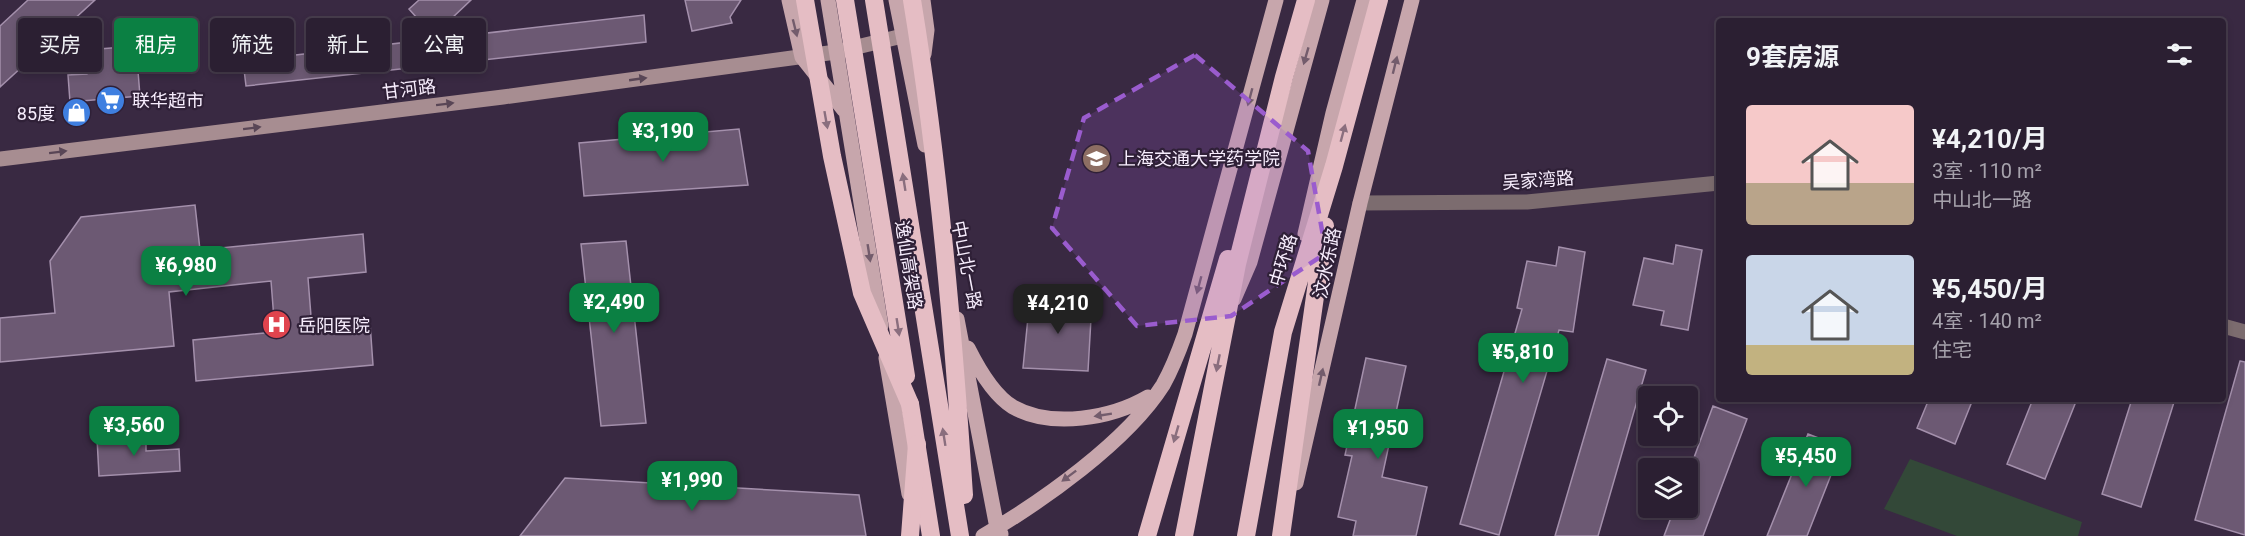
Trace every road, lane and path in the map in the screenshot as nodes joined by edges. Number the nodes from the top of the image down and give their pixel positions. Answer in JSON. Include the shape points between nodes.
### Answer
{"nodes":[{"id":1,"x":789,"y":0,"type":"edge"},
{"id":2,"x":805,"y":0,"type":"edge"},
{"id":3,"x":828,"y":0,"type":"edge"},
{"id":4,"x":845,"y":0,"type":"edge"},
{"id":5,"x":874,"y":0,"type":"edge"},
{"id":6,"x":896,"y":0,"type":"edge"},
{"id":7,"x":912,"y":0,"type":"edge"},
{"id":8,"x":923,"y":0,"type":"edge"},
{"id":9,"x":1276,"y":0,"type":"edge"},
{"id":10,"x":1306,"y":0,"type":"edge"},
{"id":11,"x":1322,"y":0,"type":"edge"},
{"id":12,"x":1364,"y":0,"type":"edge"},
{"id":13,"x":1379,"y":0,"type":"edge"},
{"id":14,"x":1412,"y":0,"type":"edge"},
{"id":15,"x":927,"y":30,"type":"junction"},
{"id":16,"x":904,"y":35,"type":"junction"},
{"id":17,"x":836,"y":52,"type":"junction"},
{"id":18,"x":802,"y":57,"type":"junction"},
{"id":19,"x":1284,"y":76,"type":"junction"},
{"id":20,"x":917,"y":104,"type":"junction"},
{"id":21,"x":846,"y":112,"type":"junction"},
{"id":22,"x":0,"y":159,"type":"edge"},
{"id":23,"x":1334,"y":166,"type":"junction"},
{"id":24,"x":1716,"y":183,"type":"edge"},
{"id":25,"x":1360,"y":203,"type":"junction"},
{"id":26,"x":2226,"y":327,"type":"edge"},
{"id":27,"x":2245,"y":332,"type":"edge"},
{"id":28,"x":960,"y":334,"type":"junction"},
{"id":29,"x":1159,"y":389,"type":"junction"},
{"id":30,"x":910,"y":404,"type":"junction"},
{"id":31,"x":998,"y":533,"type":"edge"},
{"id":32,"x":919,"y":536,"type":"edge"},
{"id":33,"x":960,"y":536,"type":"edge"},
{"id":34,"x":966,"y":536,"type":"edge"},
{"id":35,"x":983,"y":536,"type":"edge"},
{"id":36,"x":1147,"y":536,"type":"edge"},
{"id":37,"x":1184,"y":536,"type":"edge"},
{"id":38,"x":1244,"y":536,"type":"edge"},
{"id":39,"x":1282,"y":536,"type":"edge"}],
"edges":[{"from":1,"to":18,"type":"main road","one_way":true},
{"from":2,"to":30,"type":"highway","one_way":true,"bridge":true,"via":[[832,156],[862,293]]},
{"from":3,"to":17,"type":"main road"},
{"from":4,"to":30,"type":"highway","name":"逸仙高架路","one_way":true,"bridge":true},
{"from":33,"to":5,"type":"highway","name":"逸仙高架路","one_way":true,"bridge":true},
{"from":6,"to":16,"type":"main road","name":"中山北一路"},
{"from":7,"to":34,"type":"highway","bridge":true,"via":[[929,100],[942,216]]},
{"from":8,"to":15,"type":"main road"},
{"from":9,"to":29,"type":"main road","one_way":true,"via":[[1185,334]]},
{"from":10,"to":19,"type":"highway","bridge":true},
{"from":11,"to":29,"type":"main road","one_way":true,"via":[[1250,262],[1238,292],[1216,328]]},
{"from":12,"to":38,"type":"main road","name":"汶水东路","via":[[1264,396],[1244,500]]},
{"from":23,"to":13,"type":"highway","name":"中环路","one_way":true},
{"from":25,"to":14,"type":"main road","name":"汶水东路","one_way":true},
{"from":15,"to":16,"type":"street","name":"甘河路"},
{"from":15,"to":20,"type":"main road"},
{"from":16,"to":17,"type":"street","name":"甘河路"},
{"from":16,"to":20,"type":"main road","name":"中山北一路"},
{"from":17,"to":18,"type":"street","name":"甘河路"},
{"from":17,"to":21,"type":"main road"},
{"from":18,"to":21,"type":"main road"},
{"from":22,"to":18,"type":"street","name":"甘河路","one_way":true},
{"from":19,"to":36,"type":"highway","one_way":true,"bridge":true},
{"from":19,"to":37,"type":"highway","one_way":true,"bridge":true,"via":[[1238,264]]},
{"from":20,"to":28,"type":"main road","name":"中山北一路"},
{"from":21,"to":32,"type":"main road","one_way":true},
{"from":23,"to":38,"type":"highway","name":"中环路","via":[[1283,332]]},
{"from":23,"to":39,"type":"highway"},
{"from":24,"to":25,"type":"street","name":"吴家湾路","via":[[1527,202]]},
{"from":39,"to":25,"type":"main road","name":"汶水东路","one_way":true},
{"from":26,"to":27,"type":"street"},
{"from":29,"to":28,"type":"main road","one_way":true,"via":[[1130,408],[1107,415],[1029,414],[1012,406],[997,392]]},
{"from":28,"to":31,"type":"main road","name":"中山北一路"},
{"from":29,"to":31,"type":"main road","one_way":true,"via":[[1120,437]]},
{"from":30,"to":32,"type":"highway","name":"逸仙高架路","bridge":true,"via":[[916,444]]},
{"from":31,"to":35,"type":"main road"}]}
